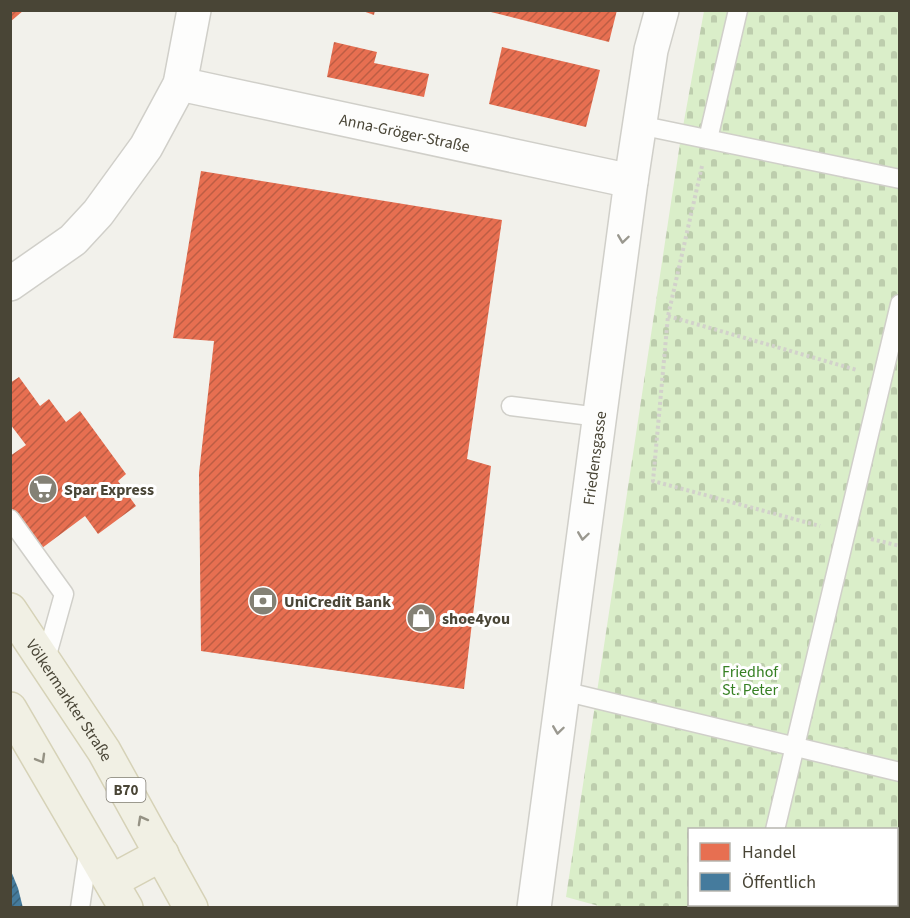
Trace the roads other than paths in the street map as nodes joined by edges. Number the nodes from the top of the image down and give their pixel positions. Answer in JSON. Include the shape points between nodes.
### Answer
{"nodes":[{"id":1,"x":194,"y":10,"type":"edge"},
{"id":2,"x":662,"y":10,"type":"edge"},
{"id":3,"x":738,"y":10,"type":"edge"},
{"id":4,"x":180,"y":84,"type":"junction"},
{"id":5,"x":639,"y":125,"type":"junction"},
{"id":6,"x":708,"y":139,"type":"junction"},
{"id":7,"x":900,"y":179,"type":"edge"},
{"id":8,"x":631,"y":181,"type":"junction"},
{"id":9,"x":10,"y":284,"type":"edge"},
{"id":10,"x":900,"y":304,"type":"edge"},
{"id":11,"x":511,"y":406,"type":"dead end"},
{"id":12,"x":599,"y":417,"type":"junction"},
{"id":13,"x":10,"y":519,"type":"edge"},
{"id":14,"x":10,"y":610,"type":"edge"},
{"id":15,"x":45,"y":662,"type":"junction"},
{"id":16,"x":563,"y":691,"type":"junction"},
{"id":17,"x":10,"y":709,"type":"edge"},
{"id":18,"x":795,"y":747,"type":"junction"},
{"id":19,"x":900,"y":771,"type":"edge"},
{"id":20,"x":775,"y":828,"type":"edge"},
{"id":21,"x":89,"y":842,"type":"junction"},
{"id":22,"x":162,"y":854,"type":"junction"},
{"id":23,"x":119,"y":894,"type":"edge"},
{"id":24,"x":80,"y":908,"type":"edge"},
{"id":25,"x":191,"y":908,"type":"edge"},
{"id":26,"x":534,"y":908,"type":"edge"}],
"edges":[{"from":1,"to":4,"type":"street"},
{"from":2,"to":5,"type":"street","name":"Friedensgasse"},
{"from":3,"to":6,"type":"lane"},
{"from":4,"to":8,"type":"street","name":"Anna-Gröger-Straße"},
{"from":4,"to":9,"type":"street","via":[[146,147],[98,213],[74,240]]},
{"from":5,"to":6,"type":"lane"},
{"from":5,"to":8,"type":"street","name":"Friedensgasse"},
{"from":6,"to":7,"type":"lane"},
{"from":8,"to":12,"type":"street","name":"Friedensgasse","one_way":true},
{"from":10,"to":18,"type":"lane"},
{"from":11,"to":12,"type":"lane"},
{"from":12,"to":16,"type":"street","name":"Friedensgasse","one_way":true},
{"from":13,"to":15,"type":"lane","via":[[64,594]]},
{"from":14,"to":15,"type":"main road","name":"Völkermarkter Straße","number":"B70"},
{"from":22,"to":15,"type":"main road","name":"Völkermarkter Straße","number":"B70","one_way":true,"via":[[104,751]]},
{"from":16,"to":18,"type":"lane"},
{"from":16,"to":26,"type":"street","name":"Friedensgasse","one_way":true},
{"from":17,"to":21,"type":"main road","one_way":true},
{"from":18,"to":19,"type":"lane"},
{"from":18,"to":20,"type":"lane"},
{"from":21,"to":23,"type":"main road"},
{"from":21,"to":24,"type":"lane"},
{"from":22,"to":23,"type":"main road"},
{"from":22,"to":25,"type":"main road","name":"Völkermarkter Straße","number":"B70"}]}
